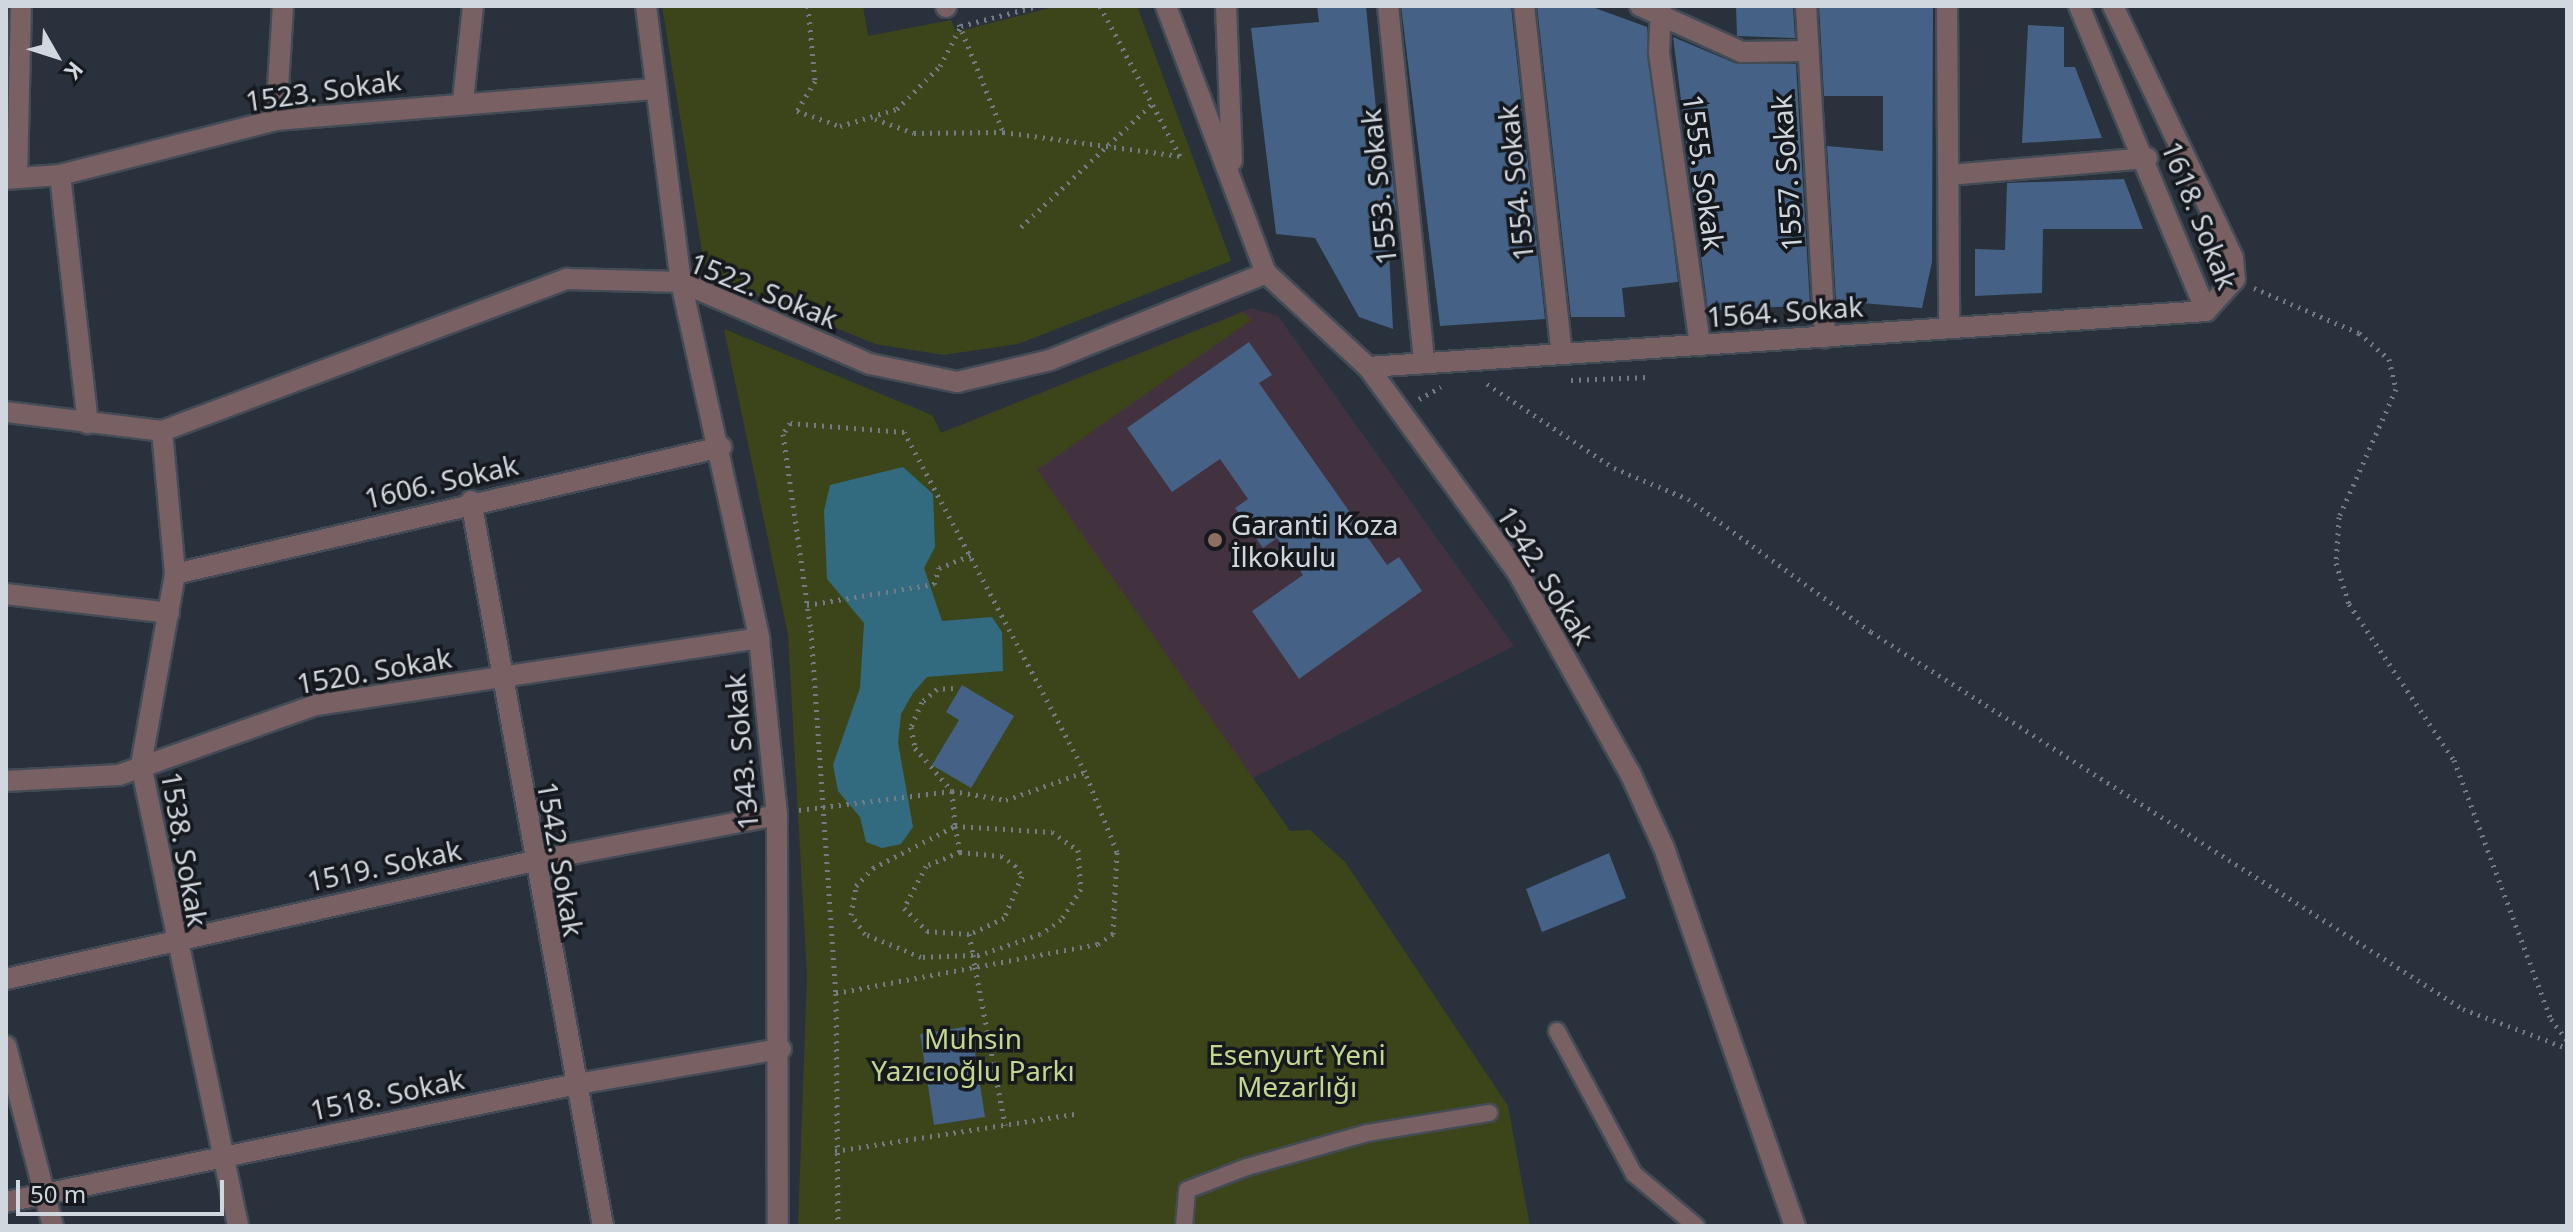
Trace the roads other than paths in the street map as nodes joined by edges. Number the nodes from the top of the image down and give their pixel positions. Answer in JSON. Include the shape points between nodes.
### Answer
{"nodes":[{"id":1,"x":21,"y":6,"type":"edge"},
{"id":2,"x":283,"y":6,"type":"edge"},
{"id":3,"x":473,"y":6,"type":"edge"},
{"id":4,"x":646,"y":6,"type":"edge"},
{"id":5,"x":1166,"y":6,"type":"edge"},
{"id":6,"x":1226,"y":6,"type":"edge"},
{"id":7,"x":1388,"y":6,"type":"edge"},
{"id":8,"x":1524,"y":6,"type":"edge"},
{"id":9,"x":1640,"y":6,"type":"edge"},
{"id":10,"x":1806,"y":6,"type":"edge"},
{"id":11,"x":1947,"y":6,"type":"edge"},
{"id":12,"x":2079,"y":6,"type":"edge"},
{"id":13,"x":2113,"y":6,"type":"edge"},
{"id":14,"x":1661,"y":8,"type":"edge"},
{"id":15,"x":1807,"y":51,"type":"junction"},
{"id":16,"x":653,"y":89,"type":"junction"},
{"id":17,"x":463,"y":101,"type":"junction"},
{"id":18,"x":276,"y":120,"type":"junction"},
{"id":19,"x":2147,"y":158,"type":"junction"},
{"id":20,"x":60,"y":175,"type":"junction"},
{"id":21,"x":1949,"y":175,"type":"junction"},
{"id":22,"x":11,"y":179,"type":"edge"},
{"id":23,"x":1232,"y":181,"type":"junction"},
{"id":24,"x":1266,"y":273,"type":"junction"},
{"id":25,"x":681,"y":282,"type":"junction"},
{"id":26,"x":2206,"y":311,"type":"junction"},
{"id":27,"x":1949,"y":328,"type":"junction"},
{"id":28,"x":1825,"y":337,"type":"junction"},
{"id":29,"x":1700,"y":345,"type":"junction"},
{"id":30,"x":1562,"y":354,"type":"junction"},
{"id":31,"x":1424,"y":363,"type":"junction"},
{"id":32,"x":1368,"y":367,"type":"junction"},
{"id":33,"x":6,"y":412,"type":"edge"},
{"id":34,"x":88,"y":423,"type":"junction"},
{"id":35,"x":162,"y":431,"type":"junction"},
{"id":36,"x":721,"y":447,"type":"junction"},
{"id":37,"x":471,"y":501,"type":"junction"},
{"id":38,"x":175,"y":574,"type":"junction"},
{"id":39,"x":6,"y":594,"type":"edge"},
{"id":40,"x":169,"y":613,"type":"junction"},
{"id":41,"x":759,"y":638,"type":"junction"},
{"id":42,"x":501,"y":678,"type":"junction"},
{"id":43,"x":141,"y":765,"type":"junction"},
{"id":44,"x":6,"y":781,"type":"edge"},
{"id":45,"x":777,"y":815,"type":"junction"},
{"id":46,"x":534,"y":861,"type":"junction"},
{"id":47,"x":172,"y":940,"type":"junction"},
{"id":48,"x":6,"y":979,"type":"edge"},
{"id":49,"x":1557,"y":1031,"type":"dead end"},
{"id":50,"x":6,"y":1046,"type":"edge"},
{"id":51,"x":781,"y":1049,"type":"junction"},
{"id":52,"x":572,"y":1085,"type":"junction"},
{"id":53,"x":1489,"y":1113,"type":"dead end"},
{"id":54,"x":218,"y":1158,"type":"junction"},
{"id":55,"x":47,"y":1193,"type":"junction"},
{"id":56,"x":6,"y":1202,"type":"edge"},
{"id":57,"x":53,"y":1226,"type":"edge"},
{"id":58,"x":238,"y":1226,"type":"edge"},
{"id":59,"x":603,"y":1226,"type":"edge"},
{"id":60,"x":778,"y":1226,"type":"edge"},
{"id":61,"x":1184,"y":1226,"type":"edge"},
{"id":62,"x":1696,"y":1226,"type":"edge"},
{"id":63,"x":1795,"y":1226,"type":"edge"}],
"edges":[{"from":1,"to":22,"type":"street"},
{"from":2,"to":18,"type":"street"},
{"from":3,"to":17,"type":"street"},
{"from":4,"to":16,"type":"street","name":"1343. Sokak"},
{"from":5,"to":23,"type":"street","name":"1342. Sokak"},
{"from":6,"to":23,"type":"street"},
{"from":7,"to":31,"type":"street","name":"1553. Sokak"},
{"from":8,"to":30,"type":"street","name":"1554. Sokak"},
{"from":9,"to":14,"type":"street"},
{"from":10,"to":15,"type":"street","name":"1557. Sokak"},
{"from":11,"to":21,"type":"street"},
{"from":12,"to":19,"type":"street","name":"1618. Sokak"},
{"from":13,"to":26,"type":"street","name":"1618. Sokak","via":[[2233,258],[2235,279]]},
{"from":14,"to":15,"type":"street","via":[[1742,52]]},
{"from":14,"to":29,"type":"street","name":"1555. Sokak","via":[[1659,53]]},
{"from":15,"to":28,"type":"street","name":"1557. Sokak"},
{"from":16,"to":17,"type":"street","name":"1523. Sokak"},
{"from":16,"to":25,"type":"street","name":"1343. Sokak"},
{"from":17,"to":18,"type":"street","name":"1523. Sokak"},
{"from":18,"to":20,"type":"street","name":"1523. Sokak"},
{"from":19,"to":21,"type":"street"},
{"from":19,"to":26,"type":"street","name":"1618. Sokak"},
{"from":20,"to":22,"type":"street","name":"1523. Sokak"},
{"from":20,"to":34,"type":"street"},
{"from":21,"to":27,"type":"street"},
{"from":23,"to":24,"type":"street","name":"1342. Sokak"},
{"from":24,"to":25,"type":"street","name":"1522. Sokak","via":[[1050,360],[957,382],[870,364]]},
{"from":24,"to":32,"type":"street","name":"1342. Sokak"},
{"from":25,"to":35,"type":"street","name":"1522. Sokak","via":[[567,279]]},
{"from":25,"to":36,"type":"street","name":"1343. Sokak"},
{"from":26,"to":27,"type":"street","name":"1564. Sokak"},
{"from":27,"to":28,"type":"street","name":"1564. Sokak"},
{"from":28,"to":29,"type":"street","name":"1564. Sokak"},
{"from":29,"to":30,"type":"street","name":"1564. Sokak"},
{"from":30,"to":31,"type":"street","name":"1564. Sokak"},
{"from":31,"to":32,"type":"street","name":"1564. Sokak"},
{"from":32,"to":63,"type":"street","name":"1342. Sokak","via":[[1518,573],[1630,773],[1664,848]]},
{"from":33,"to":34,"type":"street","name":"1522. Sokak"},
{"from":34,"to":35,"type":"street","name":"1522. Sokak"},
{"from":35,"to":38,"type":"street","name":"1538. Sokak"},
{"from":36,"to":37,"type":"street","name":"1606. Sokak"},
{"from":36,"to":41,"type":"street","name":"1343. Sokak"},
{"from":37,"to":38,"type":"street","name":"1606. Sokak"},
{"from":37,"to":42,"type":"street","name":"1542. Sokak"},
{"from":38,"to":40,"type":"street","name":"1538. Sokak"},
{"from":39,"to":40,"type":"street"},
{"from":40,"to":43,"type":"street","name":"1538. Sokak"},
{"from":41,"to":42,"type":"street","name":"1520. Sokak"},
{"from":41,"to":45,"type":"street","name":"1343. Sokak"},
{"from":42,"to":43,"type":"street","name":"1520. Sokak","via":[[316,705]]},
{"from":42,"to":46,"type":"street","name":"1542. Sokak"},
{"from":43,"to":44,"type":"street","name":"1520. Sokak","via":[[119,775]]},
{"from":43,"to":47,"type":"street","name":"1538. Sokak"},
{"from":45,"to":46,"type":"street","name":"1519. Sokak"},
{"from":45,"to":51,"type":"street","name":"1343. Sokak"},
{"from":46,"to":47,"type":"street","name":"1519. Sokak"},
{"from":46,"to":52,"type":"street","name":"1542. Sokak"},
{"from":47,"to":48,"type":"street","name":"1519. Sokak"},
{"from":47,"to":54,"type":"street","name":"1538. Sokak"},
{"from":49,"to":62,"type":"lane","via":[[1634,1174]]},
{"from":50,"to":55,"type":"street"},
{"from":51,"to":52,"type":"street","name":"1518. Sokak"},
{"from":51,"to":60,"type":"street","name":"1343. Sokak"},
{"from":52,"to":54,"type":"street","name":"1518. Sokak"},
{"from":52,"to":59,"type":"street","name":"1542. Sokak"},
{"from":53,"to":61,"type":"lane","via":[[1367,1133],[1247,1167],[1187,1190]]},
{"from":54,"to":55,"type":"street","name":"1518. Sokak"},
{"from":54,"to":58,"type":"street","name":"1538. Sokak"},
{"from":55,"to":56,"type":"street","name":"1518. Sokak"},
{"from":55,"to":57,"type":"street"}]}
